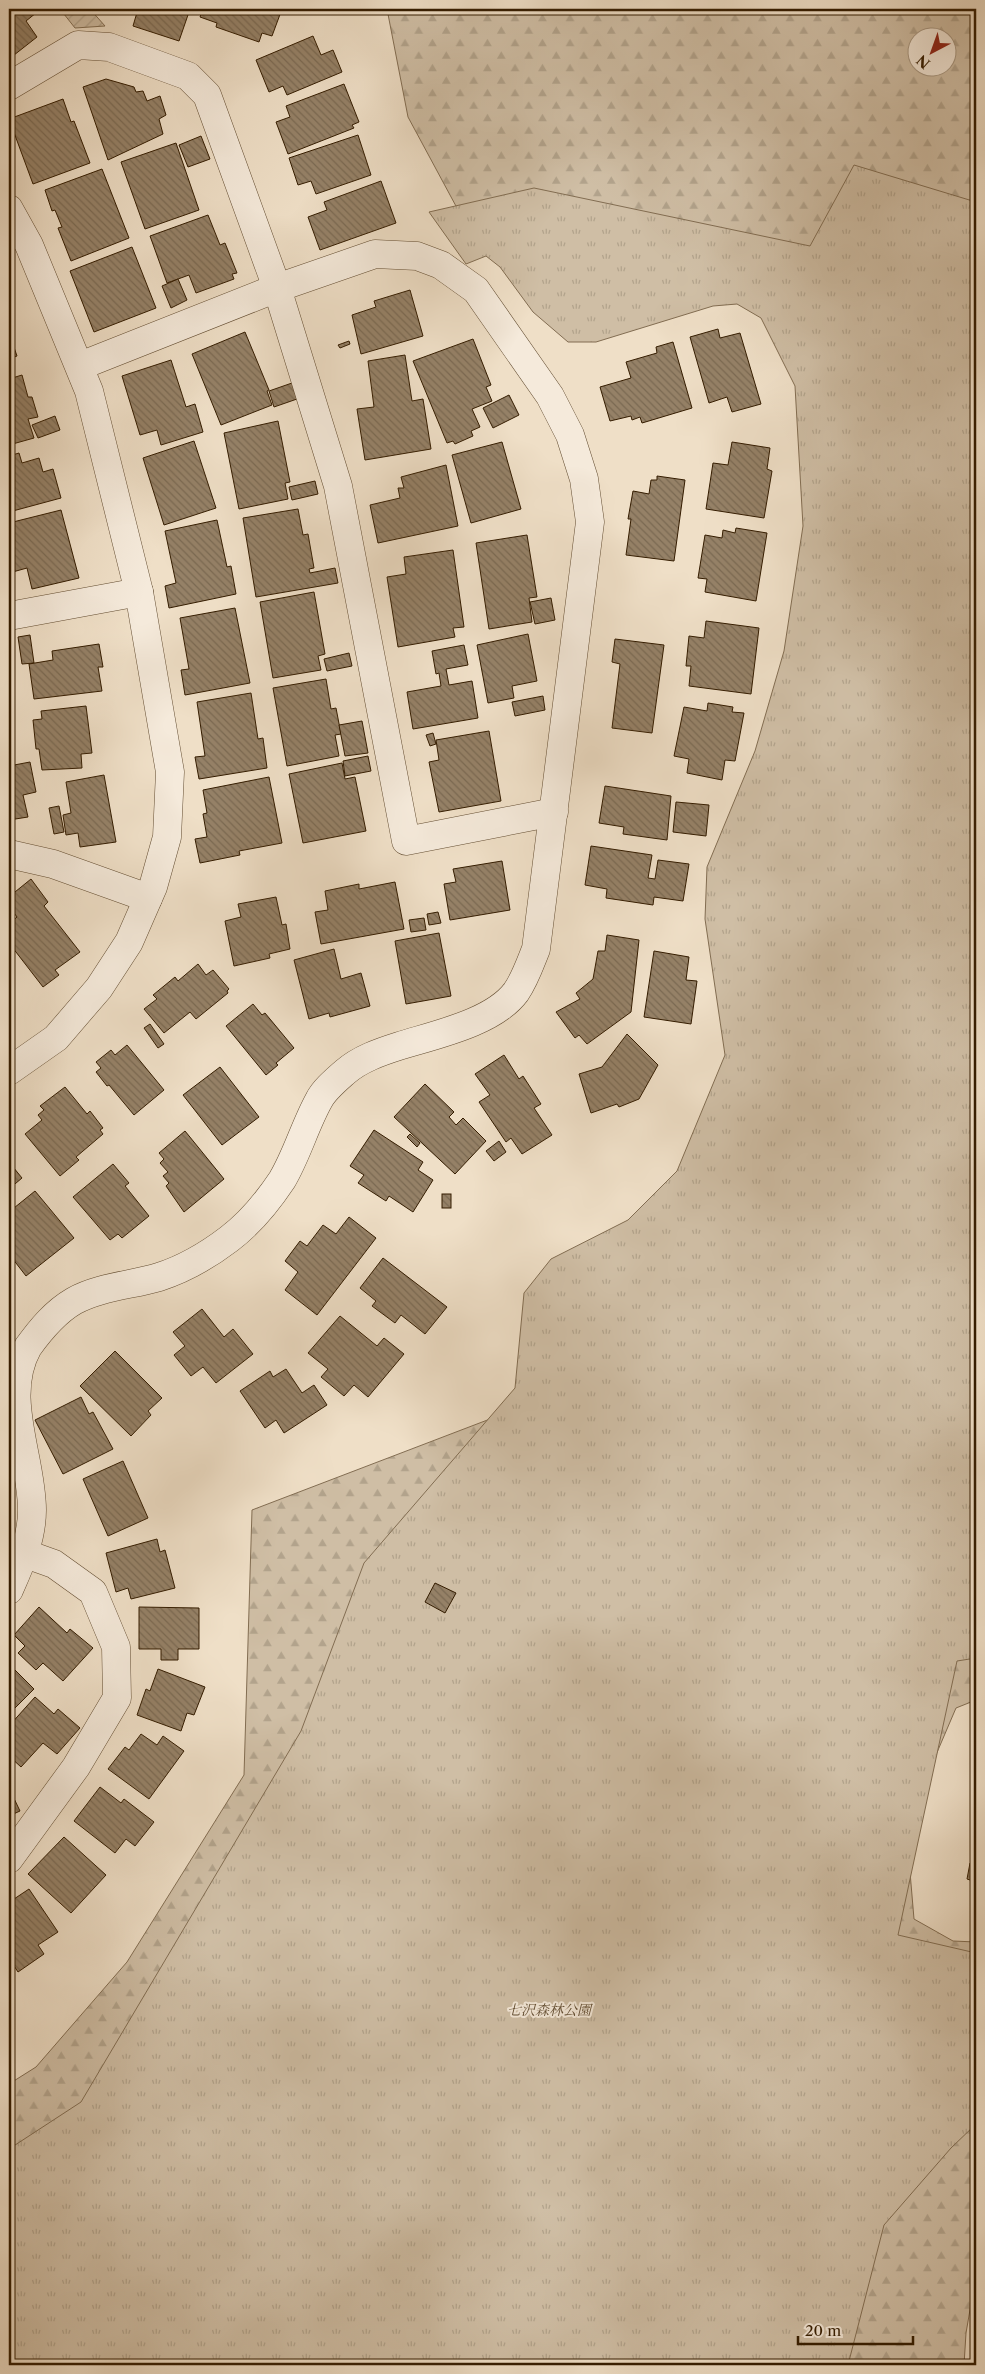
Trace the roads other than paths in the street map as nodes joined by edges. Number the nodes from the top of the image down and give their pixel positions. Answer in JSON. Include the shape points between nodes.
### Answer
{"nodes":[{"id":1,"x":9,"y":86,"type":"edge"},
{"id":2,"x":9,"y":209,"type":"edge"},
{"id":3,"x":277,"y":288,"type":"junction"},
{"id":4,"x":80,"y":366,"type":"junction"},
{"id":5,"x":139,"y":592,"type":"junction"},
{"id":6,"x":9,"y":616,"type":"edge"},
{"id":7,"x":554,"y":812,"type":"junction"},
{"id":8,"x":9,"y":854,"type":"edge"},
{"id":9,"x":148,"y":898,"type":"junction"},
{"id":10,"x":9,"y":1071,"type":"edge"},
{"id":11,"x":26,"y":1554,"type":"junction"},
{"id":12,"x":9,"y":1590,"type":"edge"},
{"id":13,"x":9,"y":1859,"type":"edge"}],
"edges":[{"from":1,"to":3,"type":"street","via":[[78,46],[109,47],[188,76],[207,95]]},
{"from":2,"to":4,"type":"street","via":[[29,245]]},
{"from":3,"to":4,"type":"street"},
{"from":3,"to":7,"type":"street","via":[[338,486],[406,841]]},
{"from":3,"to":7,"type":"street","via":[[375,254],[416,256],[441,265],[476,290],[550,396],[570,435],[584,479],[590,522]]},
{"from":4,"to":5,"type":"street"},
{"from":5,"to":6,"type":"street"},
{"from":5,"to":9,"type":"street","via":[[170,772],[167,837]]},
{"from":7,"to":11,"type":"street","via":[[536,949],[514,994],[491,1013],[470,1023],[372,1055],[346,1071],[320,1097],[282,1180],[255,1214],[230,1238],[199,1259],[160,1276],[75,1300],[50,1319],[26,1350],[15,1376],[13,1406],[32,1511]]},
{"from":8,"to":9,"type":"street","via":[[53,864]]},
{"from":9,"to":10,"type":"street","via":[[129,942],[99,988],[56,1038]]},
{"from":11,"to":12,"type":"street"},
{"from":11,"to":13,"type":"street","via":[[54,1564],[93,1592],[116,1646],[117,1698],[76,1767]]}]}
